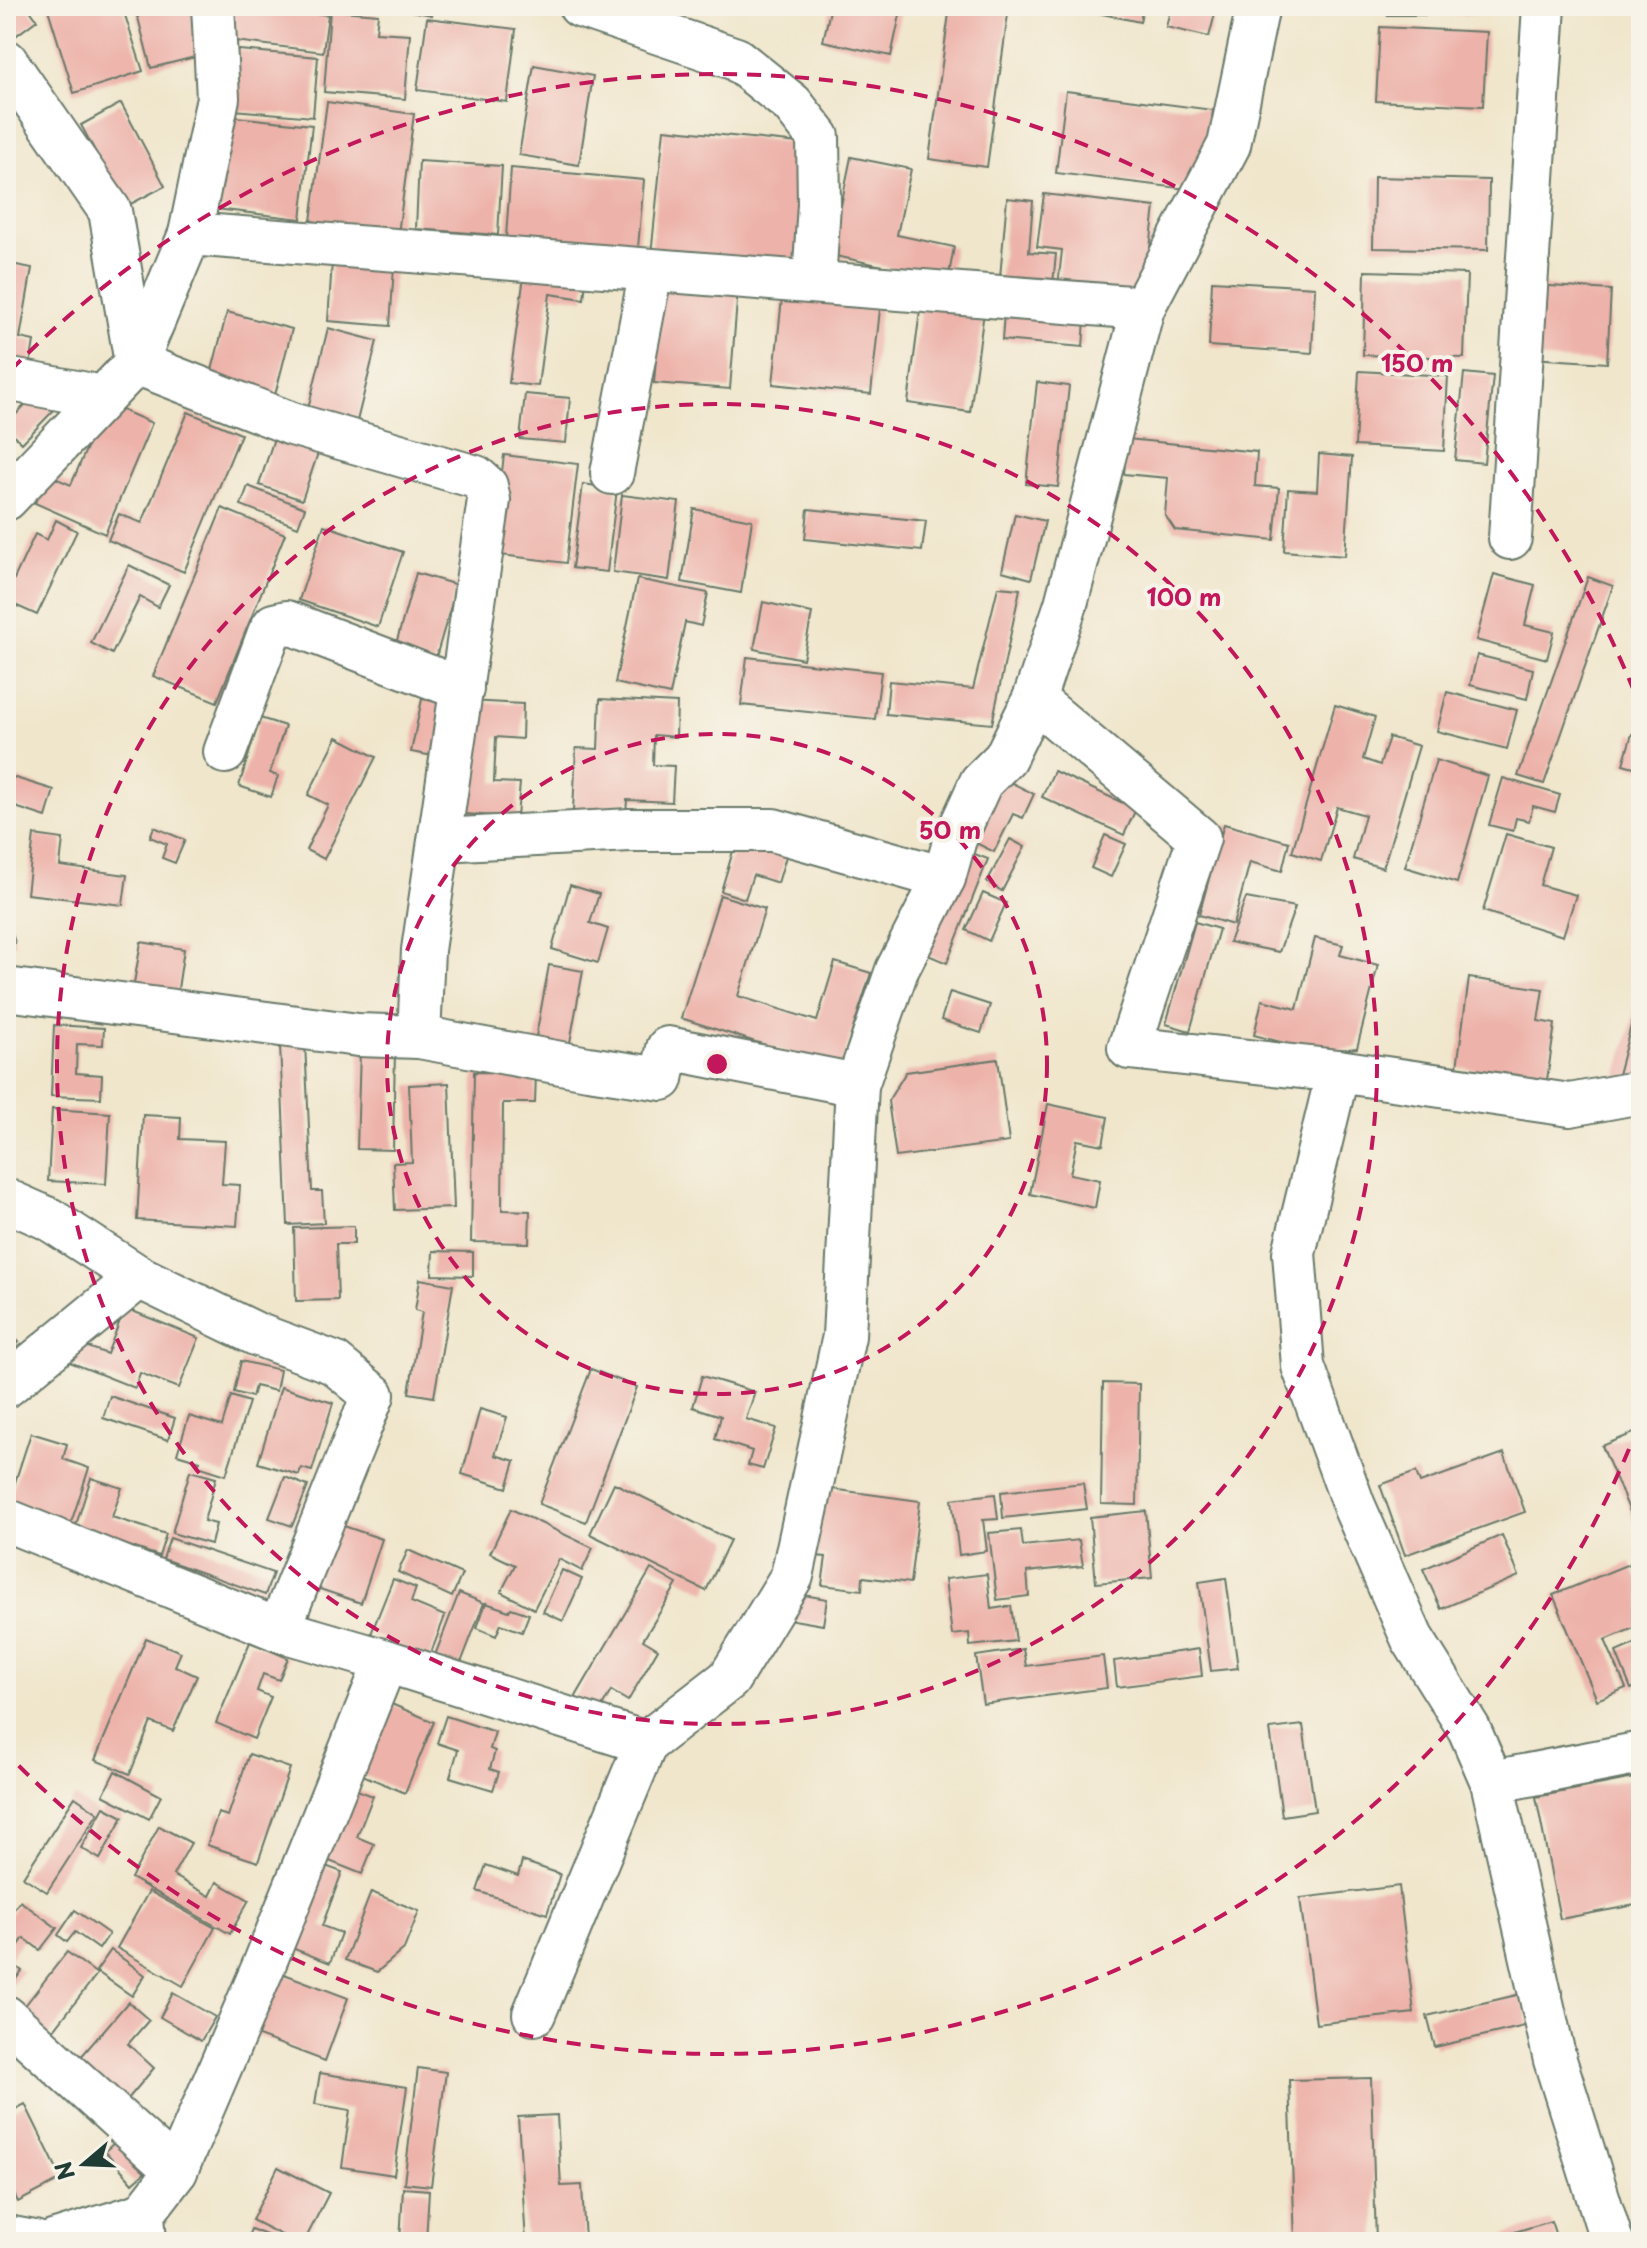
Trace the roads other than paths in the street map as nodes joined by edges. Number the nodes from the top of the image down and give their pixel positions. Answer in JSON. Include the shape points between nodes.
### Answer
{"nodes":[{"id":1,"x":213,"y":6,"type":"edge"},
{"id":2,"x":580,"y":6,"type":"edge"},
{"id":3,"x":1258,"y":6,"type":"edge"},
{"id":4,"x":1544,"y":6,"type":"edge"},
{"id":5,"x":6,"y":61,"type":"edge"},
{"id":6,"x":190,"y":234,"type":"junction"},
{"id":7,"x":651,"y":270,"type":"junction"},
{"id":8,"x":814,"y":282,"type":"junction"},
{"id":9,"x":1143,"y":308,"type":"junction"},
{"id":10,"x":136,"y":363,"type":"junction"},
{"id":11,"x":6,"y":379,"type":"edge"},
{"id":12,"x":103,"y":397,"type":"junction"},
{"id":13,"x":612,"y":473,"type":"dead end"},
{"id":14,"x":6,"y":499,"type":"edge"},
{"id":15,"x":1510,"y":538,"type":"dead end"},
{"id":16,"x":462,"y":689,"type":"junction"},
{"id":17,"x":1034,"y":699,"type":"junction"},
{"id":18,"x":225,"y":752,"type":"dead end"},
{"id":19,"x":441,"y":840,"type":"junction"},
{"id":20,"x":944,"y":878,"type":"junction"},
{"id":21,"x":6,"y":989,"type":"edge"},
{"id":22,"x":419,"y":1037,"type":"junction"},
{"id":23,"x":1338,"y":1071,"type":"junction"},
{"id":24,"x":857,"y":1085,"type":"junction"},
{"id":25,"x":1641,"y":1092,"type":"edge"},
{"id":26,"x":6,"y":1200,"type":"edge"},
{"id":27,"x":139,"y":1277,"type":"junction"},
{"id":28,"x":6,"y":1386,"type":"edge"},
{"id":29,"x":6,"y":1520,"type":"edge"},
{"id":30,"x":279,"y":1630,"type":"junction"},
{"id":31,"x":386,"y":1661,"type":"junction"},
{"id":32,"x":646,"y":1743,"type":"junction"},
{"id":33,"x":1641,"y":1753,"type":"edge"},
{"id":34,"x":1492,"y":1782,"type":"junction"},
{"id":35,"x":534,"y":2014,"type":"dead end"},
{"id":36,"x":6,"y":2017,"type":"edge"},
{"id":37,"x":176,"y":2171,"type":"junction"},
{"id":38,"x":144,"y":2228,"type":"edge"},
{"id":39,"x":6,"y":2237,"type":"edge"},
{"id":40,"x":34,"y":2242,"type":"edge"},
{"id":41,"x":53,"y":2242,"type":"edge"},
{"id":42,"x":1612,"y":2242,"type":"edge"}],
"edges":[{"from":1,"to":6,"type":"street","via":[[218,98]]},
{"from":2,"to":8,"type":"street","via":[[736,59],[792,104],[818,137]]},
{"from":3,"to":9,"type":"street","via":[[1229,145]]},
{"from":4,"to":15,"type":"street"},
{"from":5,"to":10,"type":"street","via":[[110,211]]},
{"from":6,"to":7,"type":"street"},
{"from":6,"to":10,"type":"street"},
{"from":7,"to":8,"type":"street"},
{"from":7,"to":13,"type":"street"},
{"from":8,"to":9,"type":"street"},
{"from":9,"to":17,"type":"street","via":[[1066,604]]},
{"from":10,"to":12,"type":"street"},
{"from":10,"to":16,"type":"street","via":[[292,424],[476,477],[486,486],[489,500]]},
{"from":11,"to":12,"type":"street"},
{"from":12,"to":14,"type":"street"},
{"from":16,"to":18,"type":"street","via":[[287,622],[274,625]]},
{"from":16,"to":19,"type":"street"},
{"from":17,"to":20,"type":"street","via":[[1005,758],[981,782]]},
{"from":17,"to":23,"type":"street","via":[[1199,838],[1129,1048]]},
{"from":19,"to":20,"type":"street","via":[[630,830],[773,830]]},
{"from":19,"to":22,"type":"street","via":[[423,950]]},
{"from":20,"to":24,"type":"street","via":[[897,970]]},
{"from":21,"to":22,"type":"street","via":[[358,1035]]},
{"from":22,"to":24,"type":"street","via":[[662,1079],[668,1048]]},
{"from":23,"to":25,"type":"street","via":[[1570,1105]]},
{"from":23,"to":34,"type":"street","via":[[1294,1253],[1303,1366],[1354,1506],[1412,1638],[1469,1729]]},
{"from":24,"to":32,"type":"street","via":[[844,1336],[792,1576],[729,1679]]},
{"from":26,"to":27,"type":"street","via":[[49,1219]]},
{"from":27,"to":28,"type":"street"},
{"from":27,"to":30,"type":"street","via":[[256,1334],[334,1363],[373,1395]]},
{"from":29,"to":30,"type":"street"},
{"from":30,"to":31,"type":"street"},
{"from":31,"to":32,"type":"street"},
{"from":31,"to":37,"type":"street"},
{"from":32,"to":35,"type":"street"},
{"from":33,"to":34,"type":"street"},
{"from":34,"to":42,"type":"street","via":[[1555,2060]]},
{"from":36,"to":37,"type":"street"},
{"from":37,"to":38,"type":"street"},
{"from":38,"to":41,"type":"street"},
{"from":39,"to":40,"type":"street"}]}
